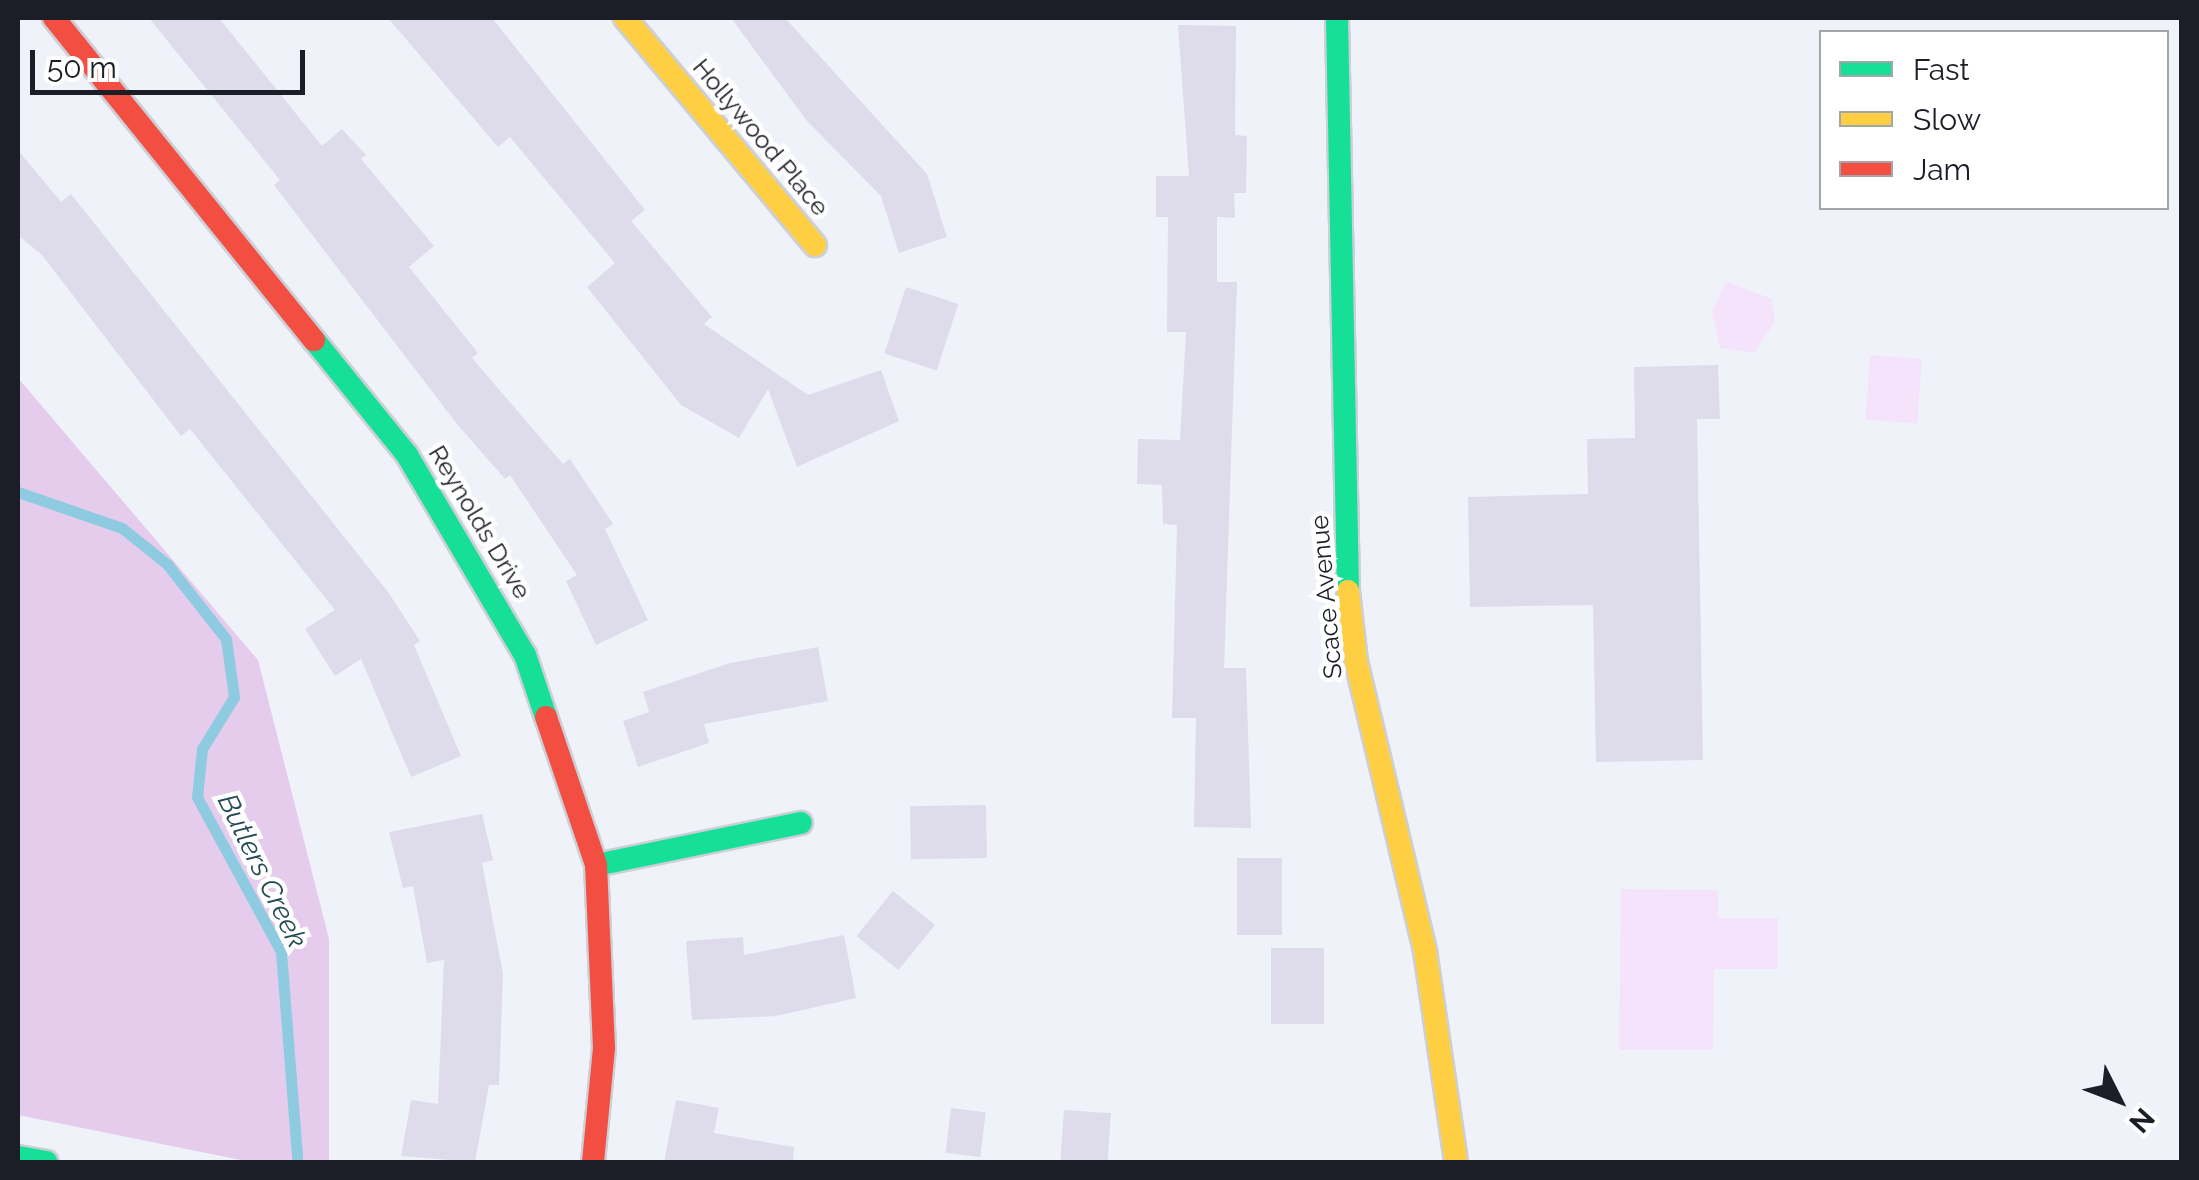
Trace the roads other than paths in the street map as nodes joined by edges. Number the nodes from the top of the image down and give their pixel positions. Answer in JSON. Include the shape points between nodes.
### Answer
{"nodes":[{"id":1,"x":54,"y":18,"type":"edge"},
{"id":2,"x":625,"y":18,"type":"edge"},
{"id":3,"x":1337,"y":18,"type":"edge"},
{"id":4,"x":815,"y":245,"type":"dead end"},
{"id":5,"x":801,"y":823,"type":"dead end"},
{"id":6,"x":596,"y":865,"type":"junction"},
{"id":7,"x":18,"y":1157,"type":"edge"},
{"id":8,"x":47,"y":1162,"type":"edge"},
{"id":9,"x":593,"y":1162,"type":"edge"},
{"id":10,"x":1456,"y":1162,"type":"edge"}],
"edges":[{"from":1,"to":6,"type":"street","name":"Reynolds Drive","via":[[408,455],[525,655]]},
{"from":2,"to":4,"type":"street","name":"Hollywood Place"},
{"from":3,"to":10,"type":"street","name":"Scace Avenue","via":[[1349,594],[1356,661],[1425,952]]},
{"from":5,"to":6,"type":"street"},
{"from":6,"to":9,"type":"street","name":"Reynolds Drive","via":[[604,1048]]},
{"from":7,"to":8,"type":"street"}]}
